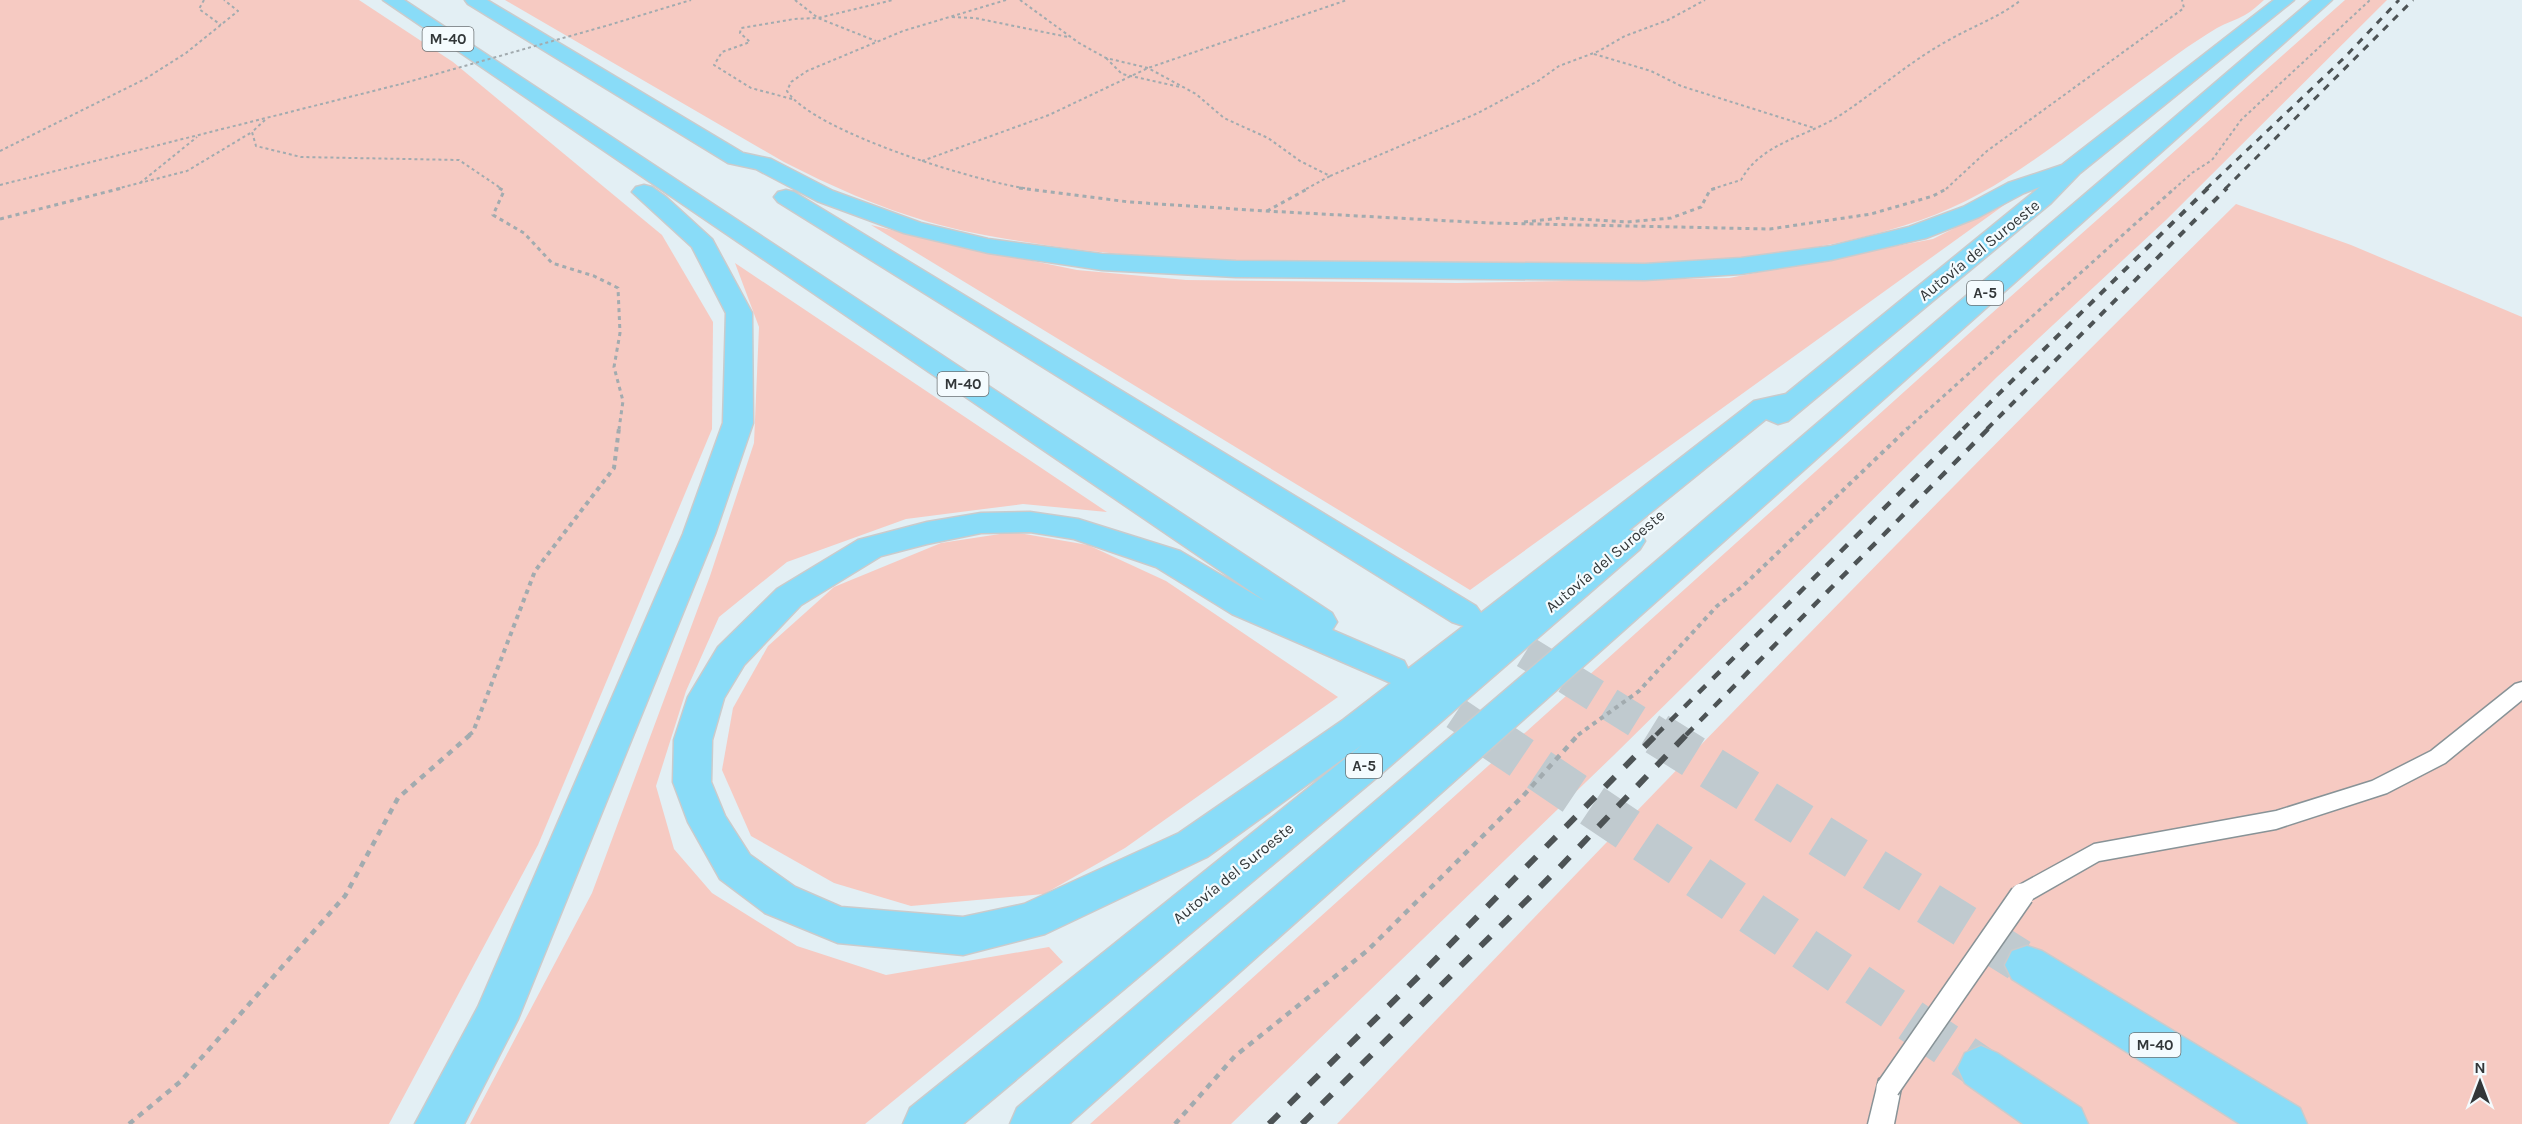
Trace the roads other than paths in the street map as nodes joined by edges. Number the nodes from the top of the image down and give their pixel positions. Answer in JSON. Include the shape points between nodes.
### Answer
{"nodes":[{"id":1,"x":392,"y":0,"type":"edge"},
{"id":2,"x":474,"y":0,"type":"edge"},
{"id":3,"x":2285,"y":0,"type":"edge"},
{"id":4,"x":2323,"y":0,"type":"edge"},
{"id":5,"x":535,"y":97,"type":"junction"},
{"id":6,"x":736,"y":158,"type":"junction"},
{"id":7,"x":2072,"y":168,"type":"junction"},
{"id":8,"x":1794,"y":401,"type":"junction"},
{"id":9,"x":1464,"y":614,"type":"tunnel mouth"},
{"id":10,"x":2522,"y":689,"type":"edge"},
{"id":11,"x":2027,"y":965,"type":"tunnel mouth"},
{"id":12,"x":1981,"y":1068,"type":"tunnel mouth"},
{"id":13,"x":439,"y":1124,"type":"edge"},
{"id":14,"x":927,"y":1124,"type":"edge"},
{"id":15,"x":1034,"y":1124,"type":"edge"},
{"id":16,"x":1881,"y":1124,"type":"edge"},
{"id":17,"x":2064,"y":1124,"type":"edge"},
{"id":18,"x":2283,"y":1124,"type":"edge"}],
"edges":[{"from":1,"to":5,"type":"highway","number":"M-40"},
{"from":2,"to":6,"type":"highway","number":"M-40"},
{"from":3,"to":7,"type":"highway","name":"Autovía del Suroeste","number":"A-5"},
{"from":4,"to":15,"type":"highway","name":"Autovía del Suroeste","number":"A-5"},
{"from":5,"to":8,"type":"highway","number":"M-40","via":[[1391,670],[1244,606],[1168,559],[1078,529],[1030,522],[981,523],[870,548],[789,597],[731,656],[706,697],[693,740],[692,782],[708,822],[735,867],[780,900],[838,925],[963,936],[1030,921],[1193,845],[1356,730],[1764,407]]},
{"from":5,"to":13,"type":"highway","via":[[564,135],[658,202],[703,244],[739,313],[738,423],[699,534],[495,1019]]},
{"from":6,"to":7,"type":"highway","via":[[763,164],[825,196],[913,228],[988,246],[1102,262],[1236,269],[1598,272],[1741,266],[1831,253],[1917,233],[1971,212],[2016,188]]},
{"from":6,"to":9,"type":"highway","number":"M-40","via":[[744,171]]},
{"from":7,"to":8,"type":"highway","name":"Autovía del Suroeste","number":"A-5","via":[[2043,198]]},
{"from":8,"to":14,"type":"highway","name":"Autovía del Suroeste","number":"A-5","via":[[1368,762]]},
{"from":10,"to":16,"type":"lane","bridge":true,"via":[[2438,757],[2379,787],[2276,820],[2094,853],[2022,895],[1888,1088]]},
{"from":11,"to":18,"type":"highway","number":"M-40"},
{"from":12,"to":17,"type":"highway"}]}
